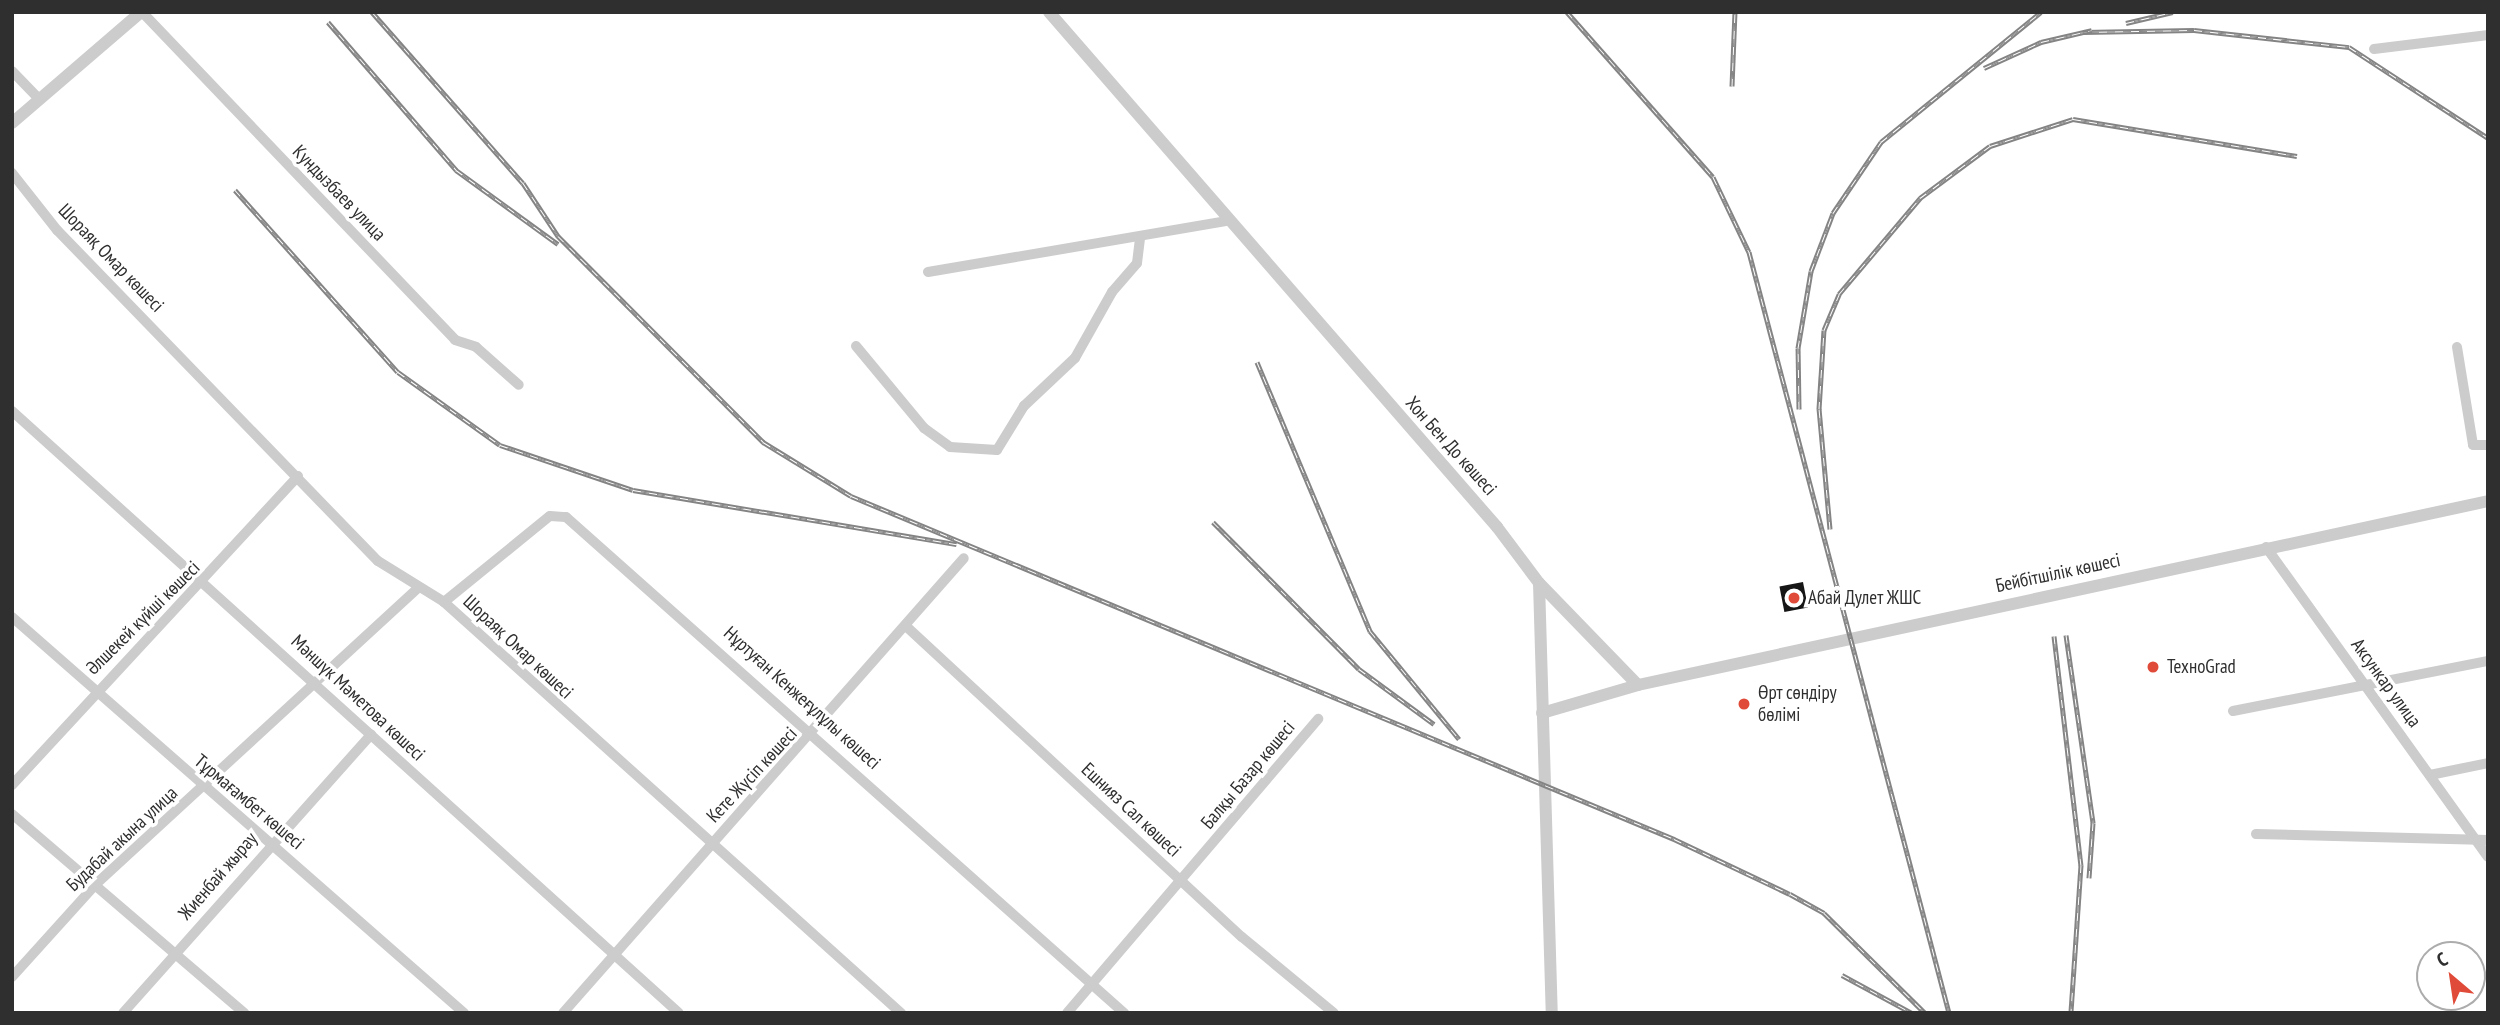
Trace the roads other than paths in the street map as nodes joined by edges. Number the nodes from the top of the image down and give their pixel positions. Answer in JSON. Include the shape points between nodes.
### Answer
{"nodes":[{"id":1,"x":142,"y":12,"type":"edge"},
{"id":2,"x":1049,"y":12,"type":"edge"},
{"id":3,"x":2488,"y":35,"type":"edge"},
{"id":4,"x":2374,"y":49,"type":"dead end"},
{"id":5,"x":12,"y":71,"type":"edge"},
{"id":6,"x":40,"y":99,"type":"junction"},
{"id":7,"x":12,"y":123,"type":"edge"},
{"id":8,"x":12,"y":173,"type":"edge"},
{"id":9,"x":1226,"y":220,"type":"junction"},
{"id":10,"x":1140,"y":238,"type":"junction"},
{"id":11,"x":928,"y":272,"type":"dead end"},
{"id":12,"x":856,"y":346,"type":"dead end"},
{"id":13,"x":2457,"y":346,"type":"dead end"},
{"id":14,"x":519,"y":386,"type":"dead end"},
{"id":15,"x":12,"y":411,"type":"edge"},
{"id":16,"x":2488,"y":445,"type":"edge"},
{"id":17,"x":298,"y":476,"type":"junction"},
{"id":18,"x":2488,"y":501,"type":"edge"},
{"id":19,"x":2266,"y":547,"type":"junction"},
{"id":20,"x":964,"y":558,"type":"dead end"},
{"id":21,"x":204,"y":582,"type":"junction"},
{"id":22,"x":1539,"y":583,"type":"junction"},
{"id":23,"x":416,"y":590,"type":"junction"},
{"id":24,"x":444,"y":602,"type":"junction"},
{"id":25,"x":12,"y":617,"type":"edge"},
{"id":26,"x":908,"y":628,"type":"junction"},
{"id":27,"x":2488,"y":661,"type":"edge"},
{"id":28,"x":315,"y":681,"type":"junction"},
{"id":29,"x":1638,"y":685,"type":"junction"},
{"id":30,"x":2366,"y":685,"type":"junction"},
{"id":31,"x":94,"y":693,"type":"junction"},
{"id":32,"x":2233,"y":710,"type":"dead end"},
{"id":33,"x":1542,"y":713,"type":"junction"},
{"id":34,"x":1318,"y":719,"type":"dead end"},
{"id":35,"x":815,"y":732,"type":"junction"},
{"id":36,"x":371,"y":735,"type":"junction"},
{"id":37,"x":2488,"y":764,"type":"edge"},
{"id":38,"x":2430,"y":775,"type":"junction"},
{"id":39,"x":12,"y":785,"type":"edge"},
{"id":40,"x":202,"y":787,"type":"junction"},
{"id":41,"x":12,"y":814,"type":"edge"},
{"id":42,"x":2256,"y":834,"type":"dead end"},
{"id":43,"x":2476,"y":839,"type":"junction"},
{"id":44,"x":2488,"y":840,"type":"edge"},
{"id":45,"x":270,"y":842,"type":"junction"},
{"id":46,"x":709,"y":846,"type":"junction"},
{"id":47,"x":2488,"y":857,"type":"edge"},
{"id":48,"x":1181,"y":881,"type":"junction"},
{"id":49,"x":96,"y":884,"type":"junction"},
{"id":50,"x":176,"y":950,"type":"junction"},
{"id":51,"x":615,"y":955,"type":"junction"},
{"id":52,"x":12,"y":977,"type":"edge"},
{"id":53,"x":1093,"y":985,"type":"junction"},
{"id":54,"x":123,"y":1013,"type":"edge"},
{"id":55,"x":244,"y":1013,"type":"edge"},
{"id":56,"x":464,"y":1013,"type":"edge"},
{"id":57,"x":563,"y":1013,"type":"edge"},
{"id":58,"x":679,"y":1013,"type":"edge"},
{"id":59,"x":901,"y":1013,"type":"edge"},
{"id":60,"x":1067,"y":1013,"type":"edge"},
{"id":61,"x":1124,"y":1013,"type":"edge"},
{"id":62,"x":1334,"y":1013,"type":"edge"},
{"id":63,"x":1552,"y":1013,"type":"edge"}],
"edges":[{"from":1,"to":6,"type":"street"},
{"from":1,"to":14,"type":"street","name":"Кундызбаев улица","via":[[455,340],[476,348]]},
{"from":2,"to":9,"type":"street","name":"Хон Бен До көшесі"},
{"from":3,"to":4,"type":"street"},
{"from":5,"to":6,"type":"street"},
{"from":6,"to":7,"type":"street"},
{"from":8,"to":17,"type":"street","name":"Шораяқ Омар көшесі","via":[[57,230]]},
{"from":9,"to":10,"type":"street"},
{"from":9,"to":22,"type":"street","name":"Хон Бен До көшесі","via":[[1497,527]]},
{"from":10,"to":11,"type":"street","via":[[960,261]]},
{"from":10,"to":12,"type":"street","via":[[1137,263],[1112,292],[1075,358],[1024,406],[997,450],[950,447],[924,428]]},
{"from":13,"to":16,"type":"street","via":[[2473,445]]},
{"from":15,"to":21,"type":"street","name":"Мәншүк Мәметова көшесі"},
{"from":17,"to":21,"type":"street","name":"Әлшекей күйші көшесі"},
{"from":17,"to":23,"type":"street","name":"Шораяқ Омар көшесі","via":[[379,561]]},
{"from":18,"to":19,"type":"street","name":"Бейбітшілік көшесі"},
{"from":19,"to":29,"type":"street","name":"Бейбітшілік көшесі"},
{"from":19,"to":30,"type":"street","name":"Аксункар улица"},
{"from":20,"to":26,"type":"street","name":"Кете Жүсіп көшесі"},
{"from":21,"to":28,"type":"street","name":"Мәншүк Мәметова көшесі"},
{"from":21,"to":31,"type":"street","name":"Әлшекей күйші көшесі"},
{"from":22,"to":29,"type":"street","name":"Хон Бен До көшесі"},
{"from":22,"to":33,"type":"street"},
{"from":23,"to":24,"type":"street","name":"Шораяқ Омар көшесі"},
{"from":23,"to":28,"type":"street","name":"Будабай акына улица"},
{"from":24,"to":35,"type":"street","name":"Нұртуған Кенжеғұлұлы көшесі","via":[[551,516],[566,517]]},
{"from":24,"to":46,"type":"street","name":"Шораяқ Омар көшесі"},
{"from":25,"to":31,"type":"street","name":"Тұрмағамбет көшесі"},
{"from":26,"to":35,"type":"street","name":"Кете Жүсіп көшесі"},
{"from":26,"to":48,"type":"street","name":"Ешнияз Сал көшесі"},
{"from":27,"to":30,"type":"street"},
{"from":28,"to":36,"type":"street","name":"Мәншүк Мәметова көшесі"},
{"from":28,"to":40,"type":"street","name":"Будабай акына улица"},
{"from":29,"to":33,"type":"street","name":"Бейбітшілік көшесі"},
{"from":30,"to":32,"type":"street"},
{"from":30,"to":38,"type":"street","name":"Аксункар улица"},
{"from":31,"to":39,"type":"street","name":"Әлшекей күйші көшесі"},
{"from":31,"to":40,"type":"street","name":"Тұрмағамбет көшесі"},
{"from":33,"to":63,"type":"street"},
{"from":34,"to":48,"type":"street","name":"Балқы Базар көшесі"},
{"from":35,"to":46,"type":"street","name":"Кете Жүсіп көшесі"},
{"from":35,"to":53,"type":"street","name":"Нұртуған Кенжеғұлұлы көшесі"},
{"from":36,"to":45,"type":"street","name":"Жиенбай жырау"},
{"from":36,"to":51,"type":"street","name":"Мәншүк Мәметова көшесі"},
{"from":37,"to":38,"type":"street"},
{"from":38,"to":43,"type":"street","name":"Аксункар улица","via":[[2444,804]]},
{"from":40,"to":45,"type":"street","name":"Тұрмағамбет көшесі"},
{"from":40,"to":49,"type":"street","name":"Будабай акына улица"},
{"from":41,"to":49,"type":"street"},
{"from":42,"to":43,"type":"street"},
{"from":43,"to":44,"type":"street"},
{"from":43,"to":47,"type":"street","name":"Аксункар улица"},
{"from":45,"to":50,"type":"street","name":"Жиенбай жырау"},
{"from":45,"to":56,"type":"street","name":"Тұрмағамбет көшесі"},
{"from":46,"to":51,"type":"street","name":"Кете Жүсіп көшесі"},
{"from":46,"to":59,"type":"street","name":"Шораяқ Омар көшесі"},
{"from":48,"to":53,"type":"street","name":"Балқы Базар көшесі"},
{"from":48,"to":62,"type":"street","name":"Ешнияз Сал көшесі"},
{"from":49,"to":50,"type":"street"},
{"from":49,"to":52,"type":"street","name":"Будабай акына улица"},
{"from":50,"to":54,"type":"street","name":"Жиенбай жырау"},
{"from":50,"to":55,"type":"street"},
{"from":51,"to":57,"type":"street","name":"Кете Жүсіп көшесі"},
{"from":51,"to":58,"type":"street","name":"Мәншүк Мәметова көшесі"},
{"from":53,"to":60,"type":"street","name":"Балқы Базар көшесі"},
{"from":53,"to":61,"type":"street","name":"Нұртуған Кенжеғұлұлы көшесі"}]}
